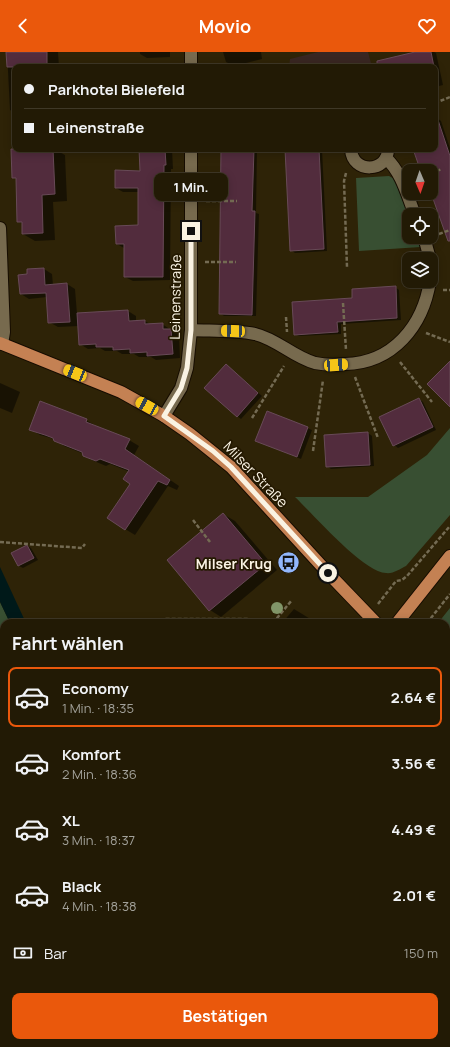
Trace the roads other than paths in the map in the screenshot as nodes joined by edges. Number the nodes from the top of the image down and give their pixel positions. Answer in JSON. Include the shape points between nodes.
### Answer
{"nodes":[{"id":1,"x":191,"y":52,"type":"edge"},
{"id":2,"x":191,"y":64,"type":"edge"},
{"id":3,"x":191,"y":152,"type":"edge"},
{"id":4,"x":351,"y":152,"type":"edge"},
{"id":5,"x":387,"y":153,"type":"edge"},
{"id":6,"x":412,"y":208,"type":"edge"},
{"id":7,"x":0,"y":228,"type":"edge"},
{"id":8,"x":429,"y":288,"type":"edge"},
{"id":9,"x":191,"y":330,"type":"junction"},
{"id":10,"x":1,"y":343,"type":"edge"},
{"id":11,"x":164,"y":416,"type":"junction"},
{"id":12,"x":450,"y":556,"type":"edge"},
{"id":13,"x":372,"y":619,"type":"edge"},
{"id":14,"x":400,"y":619,"type":"edge"}],
"edges":[{"from":1,"to":2,"type":"street"},
{"from":3,"to":9,"type":"street","name":"Leinenstraße"},
{"from":4,"to":5,"type":"street","via":[[355,162],[366,168],[372,168],[382,162]]},
{"from":5,"to":6,"type":"street"},
{"from":7,"to":10,"type":"street","via":[[4,332]]},
{"from":8,"to":9,"type":"street","via":[[425,305],[400,343],[373,358],[348,364],[315,363],[256,334]]},
{"from":9,"to":11,"type":"street","name":"Leinenstraße","via":[[187,368],[181,388]]},
{"from":10,"to":11,"type":"main road","name":"Milser Straße","via":[[121,392]]},
{"from":11,"to":13,"type":"main road","name":"Milser Straße","via":[[231,467]]},
{"from":12,"to":14,"type":"main road"}]}
